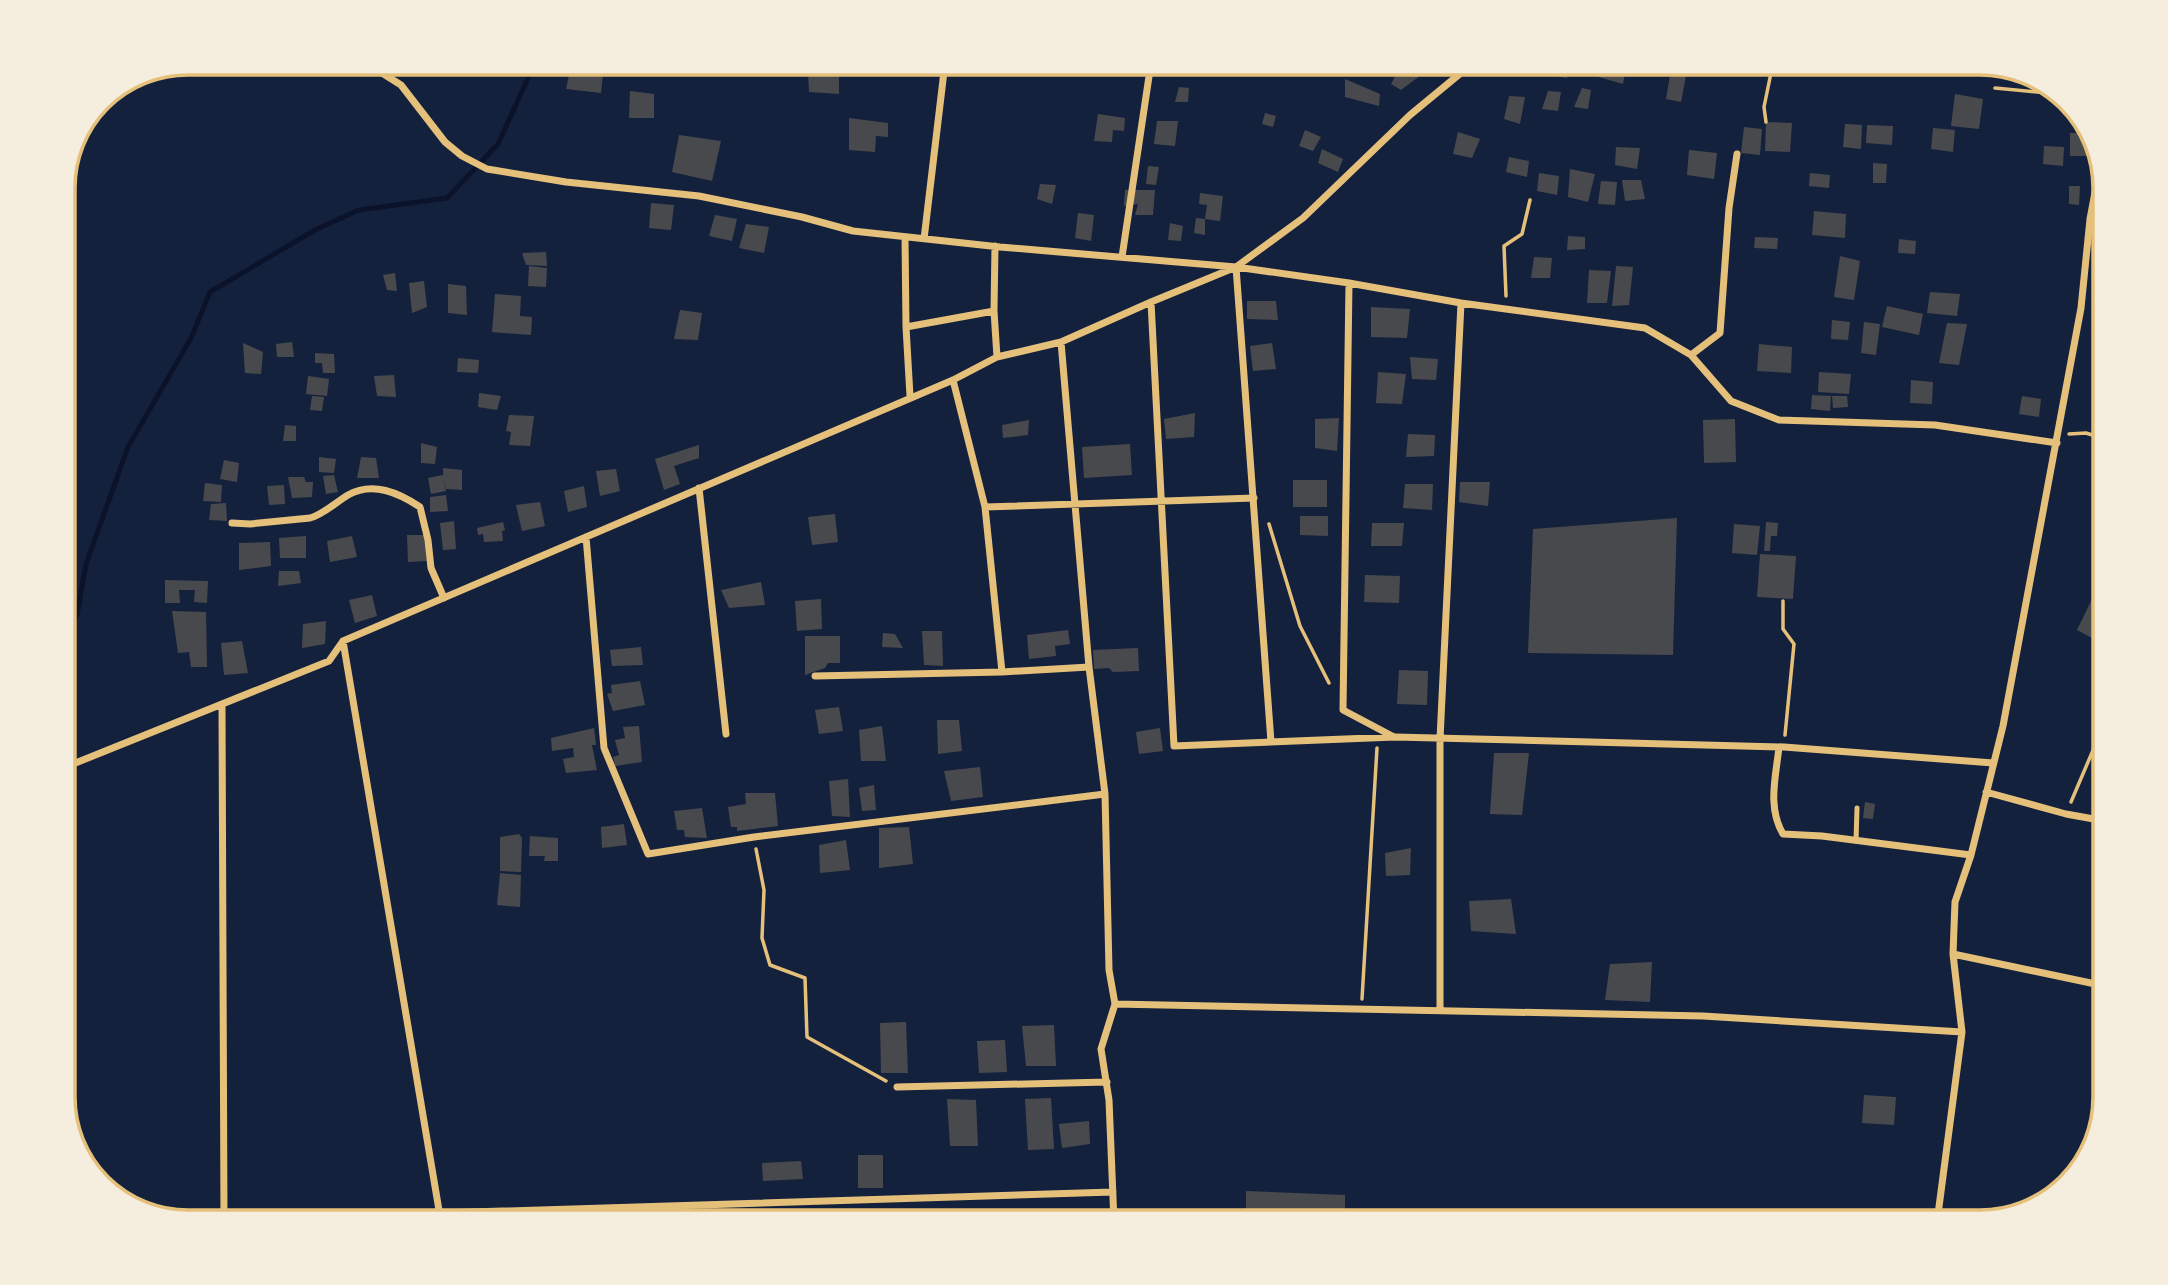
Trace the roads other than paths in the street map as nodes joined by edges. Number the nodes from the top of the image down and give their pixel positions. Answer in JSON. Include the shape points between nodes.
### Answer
{"nodes":[{"id":1,"x":385,"y":75,"type":"edge"},
{"id":2,"x":944,"y":75,"type":"edge"},
{"id":3,"x":1149,"y":75,"type":"edge"},
{"id":4,"x":1458,"y":75,"type":"edge"},
{"id":5,"x":1737,"y":154,"type":"dead end"},
{"id":6,"x":2093,"y":203,"type":"edge"},
{"id":7,"x":905,"y":237,"type":"junction"},
{"id":8,"x":924,"y":239,"type":"junction"},
{"id":9,"x":995,"y":246,"type":"junction"},
{"id":10,"x":1122,"y":257,"type":"junction"},
{"id":11,"x":1236,"y":267,"type":"junction"},
{"id":12,"x":1349,"y":283,"type":"junction"},
{"id":13,"x":1151,"y":302,"type":"junction"},
{"id":14,"x":1461,"y":303,"type":"junction"},
{"id":15,"x":994,"y":311,"type":"junction"},
{"id":16,"x":906,"y":327,"type":"junction"},
{"id":17,"x":1061,"y":342,"type":"junction"},
{"id":18,"x":1691,"y":355,"type":"junction"},
{"id":19,"x":997,"y":357,"type":"junction"},
{"id":20,"x":953,"y":380,"type":"junction"},
{"id":21,"x":910,"y":396,"type":"junction"},
{"id":22,"x":2057,"y":443,"type":"junction"},
{"id":23,"x":699,"y":488,"type":"junction"},
{"id":24,"x":1254,"y":498,"type":"junction"},
{"id":25,"x":1161,"y":500,"type":"junction"},
{"id":26,"x":1074,"y":504,"type":"junction"},
{"id":27,"x":985,"y":507,"type":"junction"},
{"id":28,"x":232,"y":523,"type":"dead end"},
{"id":29,"x":586,"y":537,"type":"junction"},
{"id":30,"x":444,"y":598,"type":"junction"},
{"id":31,"x":343,"y":641,"type":"junction"},
{"id":32,"x":1089,"y":667,"type":"junction"},
{"id":33,"x":1002,"y":672,"type":"junction"},
{"id":34,"x":815,"y":676,"type":"dead end"},
{"id":35,"x":222,"y":706,"type":"junction"},
{"id":36,"x":726,"y":734,"type":"dead end"},
{"id":37,"x":1395,"y":737,"type":"junction"},
{"id":38,"x":1440,"y":739,"type":"junction"},
{"id":39,"x":1271,"y":742,"type":"junction"},
{"id":40,"x":1781,"y":747,"type":"junction"},
{"id":41,"x":75,"y":763,"type":"edge"},
{"id":42,"x":1993,"y":763,"type":"junction"},
{"id":43,"x":1986,"y":792,"type":"junction"},
{"id":44,"x":1105,"y":794,"type":"junction"},
{"id":45,"x":1857,"y":808,"type":"dead end"},
{"id":46,"x":2093,"y":819,"type":"edge"},
{"id":47,"x":1856,"y":841,"type":"junction"},
{"id":48,"x":1971,"y":855,"type":"junction"},
{"id":49,"x":1953,"y":954,"type":"junction"},
{"id":50,"x":2093,"y":983,"type":"edge"},
{"id":51,"x":1115,"y":1004,"type":"junction"},
{"id":52,"x":1440,"y":1010,"type":"junction"},
{"id":53,"x":1962,"y":1032,"type":"junction"},
{"id":54,"x":1107,"y":1082,"type":"junction"},
{"id":55,"x":897,"y":1087,"type":"road end"},
{"id":56,"x":1113,"y":1192,"type":"junction"},
{"id":57,"x":224,"y":1210,"type":"edge"},
{"id":58,"x":439,"y":1210,"type":"edge"},
{"id":59,"x":536,"y":1210,"type":"edge"},
{"id":60,"x":1114,"y":1210,"type":"edge"},
{"id":61,"x":1939,"y":1210,"type":"edge"}],
"edges":[{"from":1,"to":7,"type":"street","via":[[401,85],[445,142],[487,169],[699,196],[853,231]]},
{"from":2,"to":8,"type":"street"},
{"from":3,"to":10,"type":"street"},
{"from":4,"to":11,"type":"street","via":[[1409,115],[1303,218]]},
{"from":5,"to":18,"type":"street","via":[[1720,333]]},
{"from":6,"to":22,"type":"street","via":[[2081,308]]},
{"from":7,"to":8,"type":"street"},
{"from":7,"to":16,"type":"street"},
{"from":8,"to":9,"type":"street"},
{"from":9,"to":10,"type":"street"},
{"from":9,"to":15,"type":"street"},
{"from":10,"to":11,"type":"street"},
{"from":11,"to":12,"type":"street"},
{"from":11,"to":13,"type":"street"},
{"from":11,"to":24,"type":"street"},
{"from":12,"to":14,"type":"street"},
{"from":12,"to":37,"type":"street","via":[[1343,710]]},
{"from":13,"to":17,"type":"street"},
{"from":13,"to":25,"type":"street"},
{"from":14,"to":18,"type":"street","via":[[1645,328]]},
{"from":14,"to":38,"type":"street"},
{"from":15,"to":16,"type":"street"},
{"from":15,"to":19,"type":"street"},
{"from":16,"to":21,"type":"street"},
{"from":17,"to":19,"type":"street"},
{"from":17,"to":26,"type":"street"},
{"from":18,"to":22,"type":"street","via":[[1731,401],[1779,420],[1935,425]]},
{"from":19,"to":20,"type":"street"},
{"from":20,"to":21,"type":"street"},
{"from":20,"to":27,"type":"street"},
{"from":21,"to":23,"type":"street"},
{"from":22,"to":42,"type":"street"},
{"from":23,"to":29,"type":"street"},
{"from":23,"to":36,"type":"street"},
{"from":24,"to":25,"type":"street"},
{"from":24,"to":39,"type":"street"},
{"from":25,"to":26,"type":"street"},
{"from":25,"to":39,"type":"street","via":[[1174,746]]},
{"from":26,"to":27,"type":"street"},
{"from":26,"to":32,"type":"street"},
{"from":27,"to":33,"type":"street"},
{"from":28,"to":30,"type":"street","via":[[310,518],[363,489],[393,491],[420,507],[431,568]]},
{"from":29,"to":30,"type":"street"},
{"from":29,"to":44,"type":"street","via":[[604,747],[648,854]]},
{"from":30,"to":31,"type":"street"},
{"from":31,"to":35,"type":"street","via":[[329,661]]},
{"from":31,"to":58,"type":"street"},
{"from":32,"to":33,"type":"street"},
{"from":32,"to":44,"type":"street"},
{"from":33,"to":34,"type":"street"},
{"from":35,"to":41,"type":"street"},
{"from":35,"to":57,"type":"street"},
{"from":37,"to":38,"type":"street"},
{"from":37,"to":39,"type":"street"},
{"from":38,"to":40,"type":"street"},
{"from":38,"to":52,"type":"street"},
{"from":40,"to":42,"type":"street"},
{"from":40,"to":47,"type":"street","via":[[1773,800],[1783,834]]},
{"from":42,"to":43,"type":"street"},
{"from":43,"to":46,"type":"street"},
{"from":43,"to":48,"type":"street"},
{"from":44,"to":51,"type":"street","via":[[1109,970]]},
{"from":45,"to":47,"type":"lane"},
{"from":47,"to":48,"type":"street"},
{"from":48,"to":49,"type":"street","via":[[1955,902]]},
{"from":49,"to":50,"type":"street"},
{"from":49,"to":53,"type":"street"},
{"from":51,"to":52,"type":"street"},
{"from":51,"to":54,"type":"street","via":[[1101,1049]]},
{"from":52,"to":53,"type":"street","via":[[1703,1016]]},
{"from":53,"to":61,"type":"street"},
{"from":54,"to":55,"type":"street"},
{"from":54,"to":56,"type":"street"},
{"from":56,"to":59,"type":"street"},
{"from":56,"to":60,"type":"street"}]}
